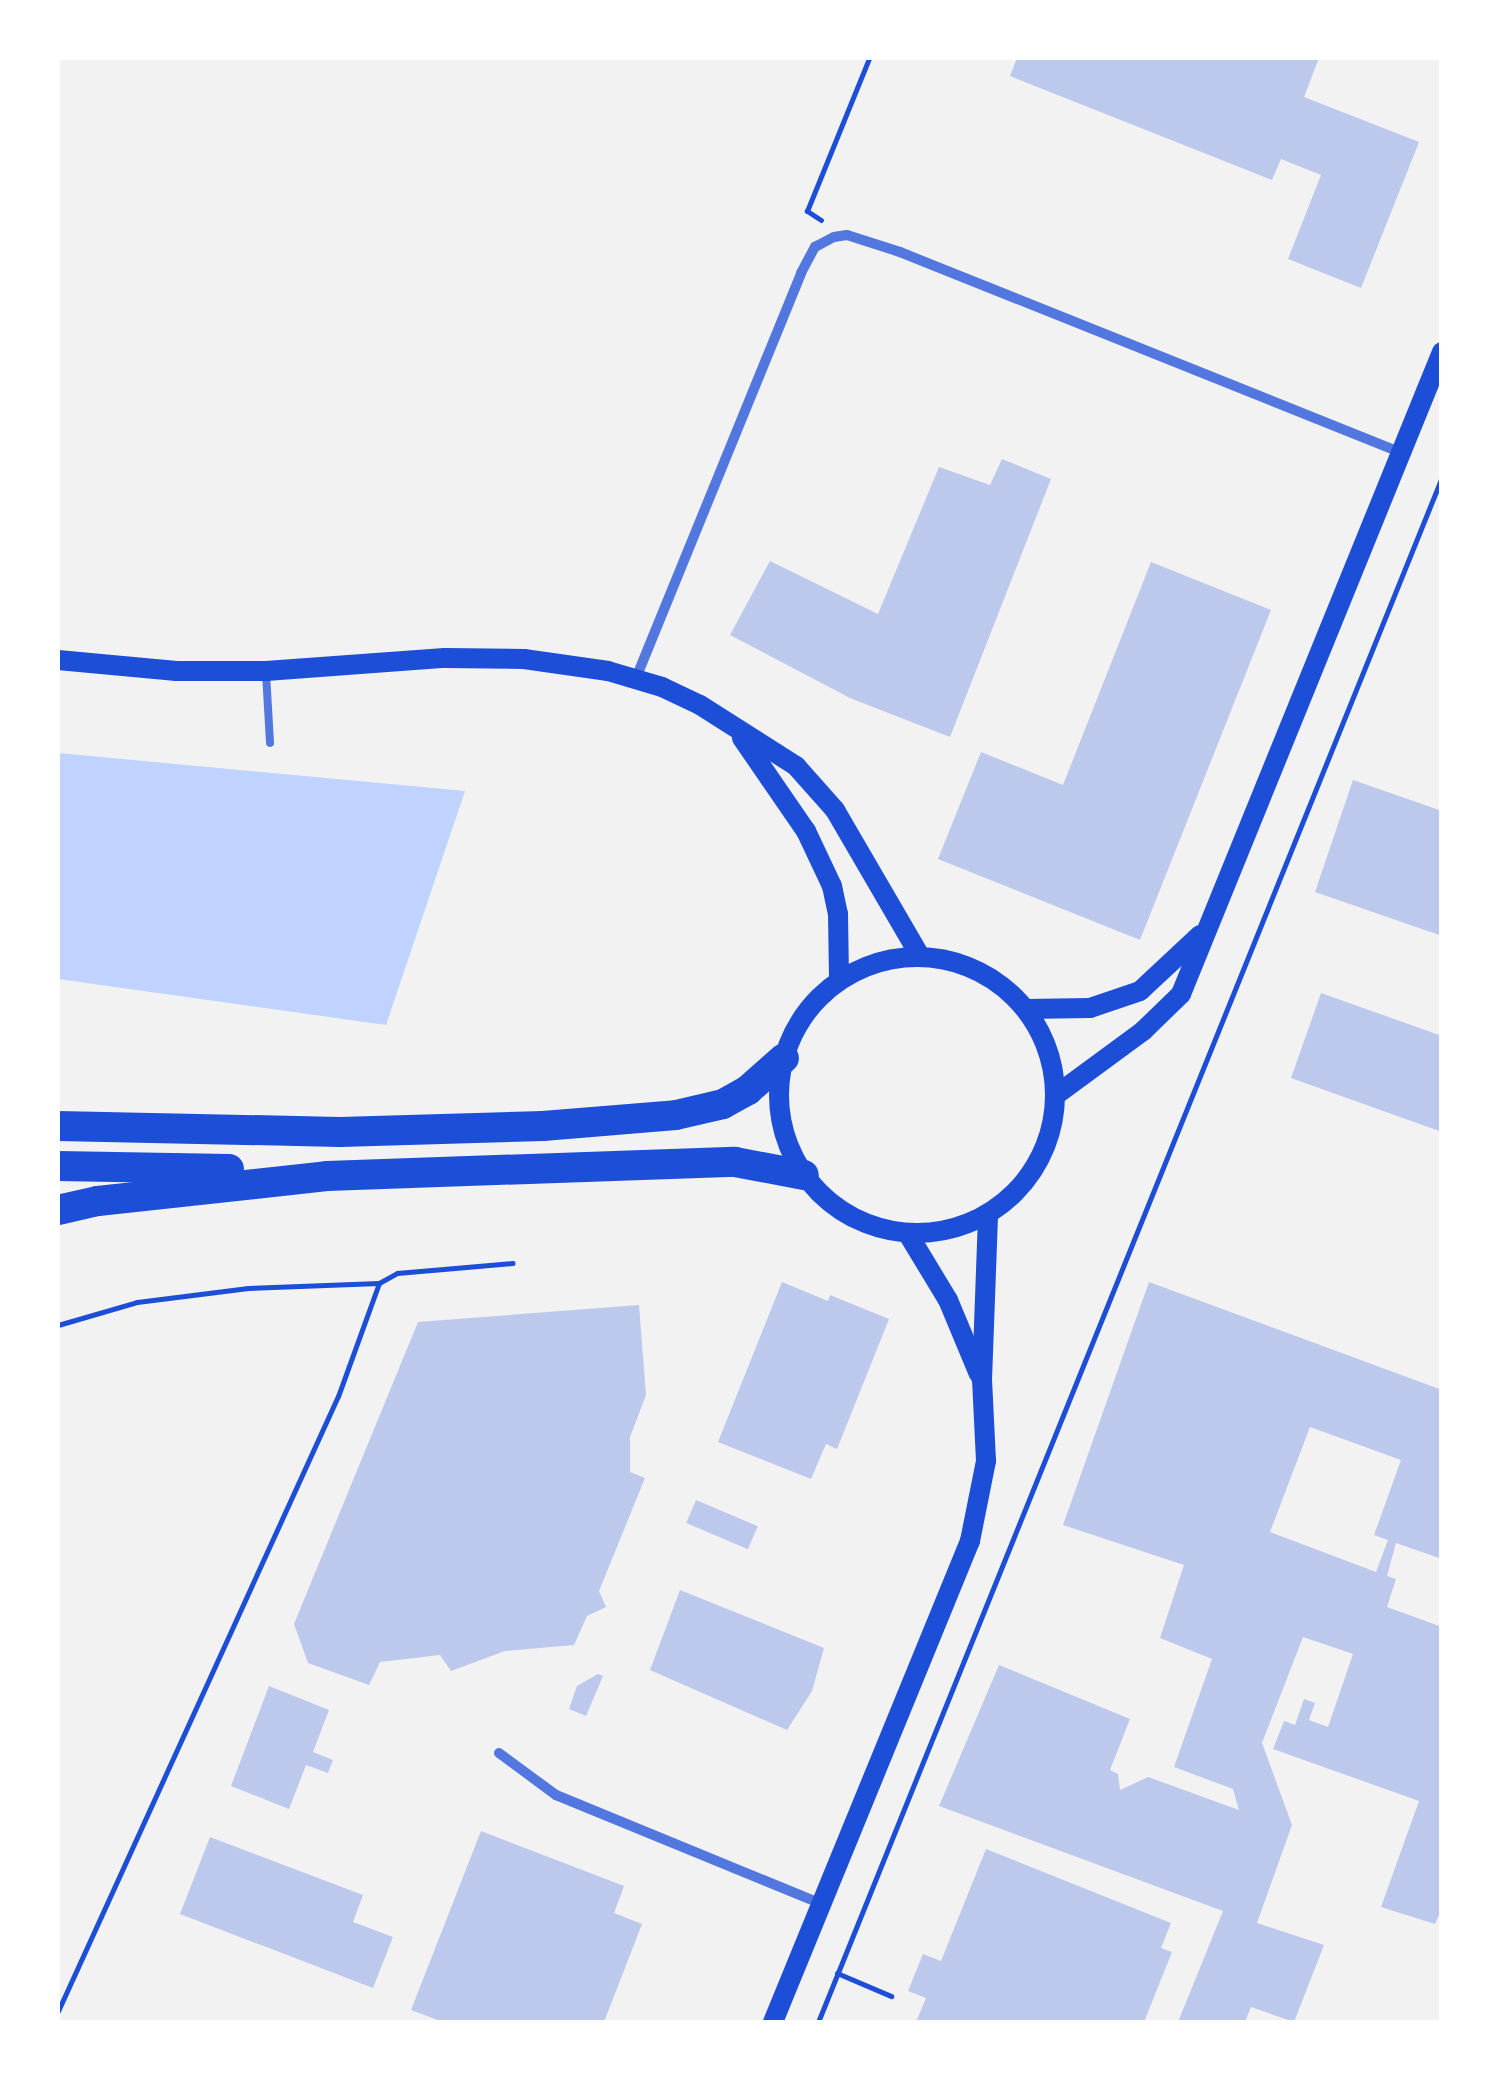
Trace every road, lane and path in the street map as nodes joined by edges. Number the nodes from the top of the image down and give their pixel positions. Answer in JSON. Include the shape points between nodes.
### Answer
{"nodes":[{"id":1,"x":869,"y":58,"type":"edge"},
{"id":2,"x":807,"y":212,"type":"dead end"},
{"id":3,"x":1442,"y":352,"type":"edge"},
{"id":4,"x":1403,"y":453,"type":"junction"},
{"id":5,"x":1442,"y":478,"type":"edge"},
{"id":6,"x":58,"y":660,"type":"edge"},
{"id":7,"x":266,"y":671,"type":"junction"},
{"id":8,"x":636,"y":678,"type":"junction"},
{"id":9,"x":738,"y":733,"type":"junction"},
{"id":10,"x":270,"y":744,"type":"dead end"},
{"id":11,"x":1209,"y":926,"type":"junction"},
{"id":12,"x":920,"y":956,"type":"junction"},
{"id":13,"x":839,"y":981,"type":"junction"},
{"id":14,"x":1026,"y":1008,"type":"junction"},
{"id":15,"x":784,"y":1058,"type":"junction"},
{"id":16,"x":1056,"y":1095,"type":"junction"},
{"id":17,"x":58,"y":1106,"type":"edge"},
{"id":18,"x":58,"y":1126,"type":"edge"},
{"id":19,"x":174,"y":1129,"type":"junction"},
{"id":20,"x":58,"y":1166,"type":"edge"},
{"id":21,"x":804,"y":1175,"type":"junction"},
{"id":22,"x":328,"y":1176,"type":"junction"},
{"id":23,"x":58,"y":1210,"type":"edge"},
{"id":24,"x":988,"y":1215,"type":"junction"},
{"id":25,"x":908,"y":1234,"type":"junction"},
{"id":26,"x":513,"y":1263,"type":"dead end"},
{"id":27,"x":379,"y":1283,"type":"junction"},
{"id":28,"x":58,"y":1325,"type":"edge"},
{"id":29,"x":982,"y":1380,"type":"junction"},
{"id":30,"x":498,"y":1753,"type":"dead end"},
{"id":31,"x":824,"y":1905,"type":"junction"},
{"id":32,"x":837,"y":1973,"type":"junction"},
{"id":33,"x":891,"y":1996,"type":"dead end"},
{"id":34,"x":58,"y":2011,"type":"edge"},
{"id":35,"x":773,"y":2022,"type":"edge"},
{"id":36,"x":818,"y":2022,"type":"edge"}],
"edges":[{"from":1,"to":2,"type":"path"},
{"from":3,"to":4,"type":"main road"},
{"from":4,"to":8,"type":"street","via":[[847,235],[815,247],[801,273]]},
{"from":4,"to":11,"type":"main road"},
{"from":5,"to":32,"type":"path"},
{"from":6,"to":7,"type":"main road"},
{"from":7,"to":8,"type":"main road","via":[[510,658]]},
{"from":7,"to":10,"type":"lane"},
{"from":8,"to":9,"type":"main road","via":[[700,705]]},
{"from":9,"to":12,"type":"main road","via":[[796,766],[835,810]]},
{"from":9,"to":13,"type":"main road","via":[[806,831],[832,886]]},
{"from":11,"to":14,"type":"main road","via":[[1140,991],[1090,1008]]},
{"from":11,"to":16,"type":"main road","via":[[1180,994],[1143,1031]]},
{"from":12,"to":13,"type":"main road","via":[[881,961]]},
{"from":12,"to":14,"type":"main road","via":[[964,964]]},
{"from":13,"to":15,"type":"main road","via":[[806,1012]]},
{"from":14,"to":16,"type":"main road","via":[[1050,1057]]},
{"from":15,"to":19,"type":"highway","via":[[723,1104],[676,1115],[358,1132]]},
{"from":15,"to":21,"type":"main road","via":[[784,1133]]},
{"from":16,"to":24,"type":"main road","via":[[1048,1141],[1025,1182]]},
{"from":17,"to":19,"type":"highway"},
{"from":18,"to":19,"type":"highway"},
{"from":20,"to":22,"type":"highway"},
{"from":21,"to":22,"type":"highway","via":[[735,1162]]},
{"from":21,"to":25,"type":"main road","via":[[834,1206],[869,1226]]},
{"from":22,"to":23,"type":"highway"},
{"from":24,"to":25,"type":"main road","via":[[948,1230]]},
{"from":24,"to":29,"type":"main road"},
{"from":25,"to":29,"type":"main road","via":[[948,1300]]},
{"from":26,"to":27,"type":"path","via":[[397,1272]]},
{"from":27,"to":28,"type":"path","via":[[248,1288],[137,1302]]},
{"from":27,"to":34,"type":"path","via":[[338,1396]]},
{"from":29,"to":31,"type":"main road","via":[[986,1461],[970,1541]]},
{"from":30,"to":31,"type":"street","via":[[556,1796]]},
{"from":31,"to":35,"type":"main road"},
{"from":32,"to":33,"type":"path"},
{"from":32,"to":36,"type":"path"}]}
